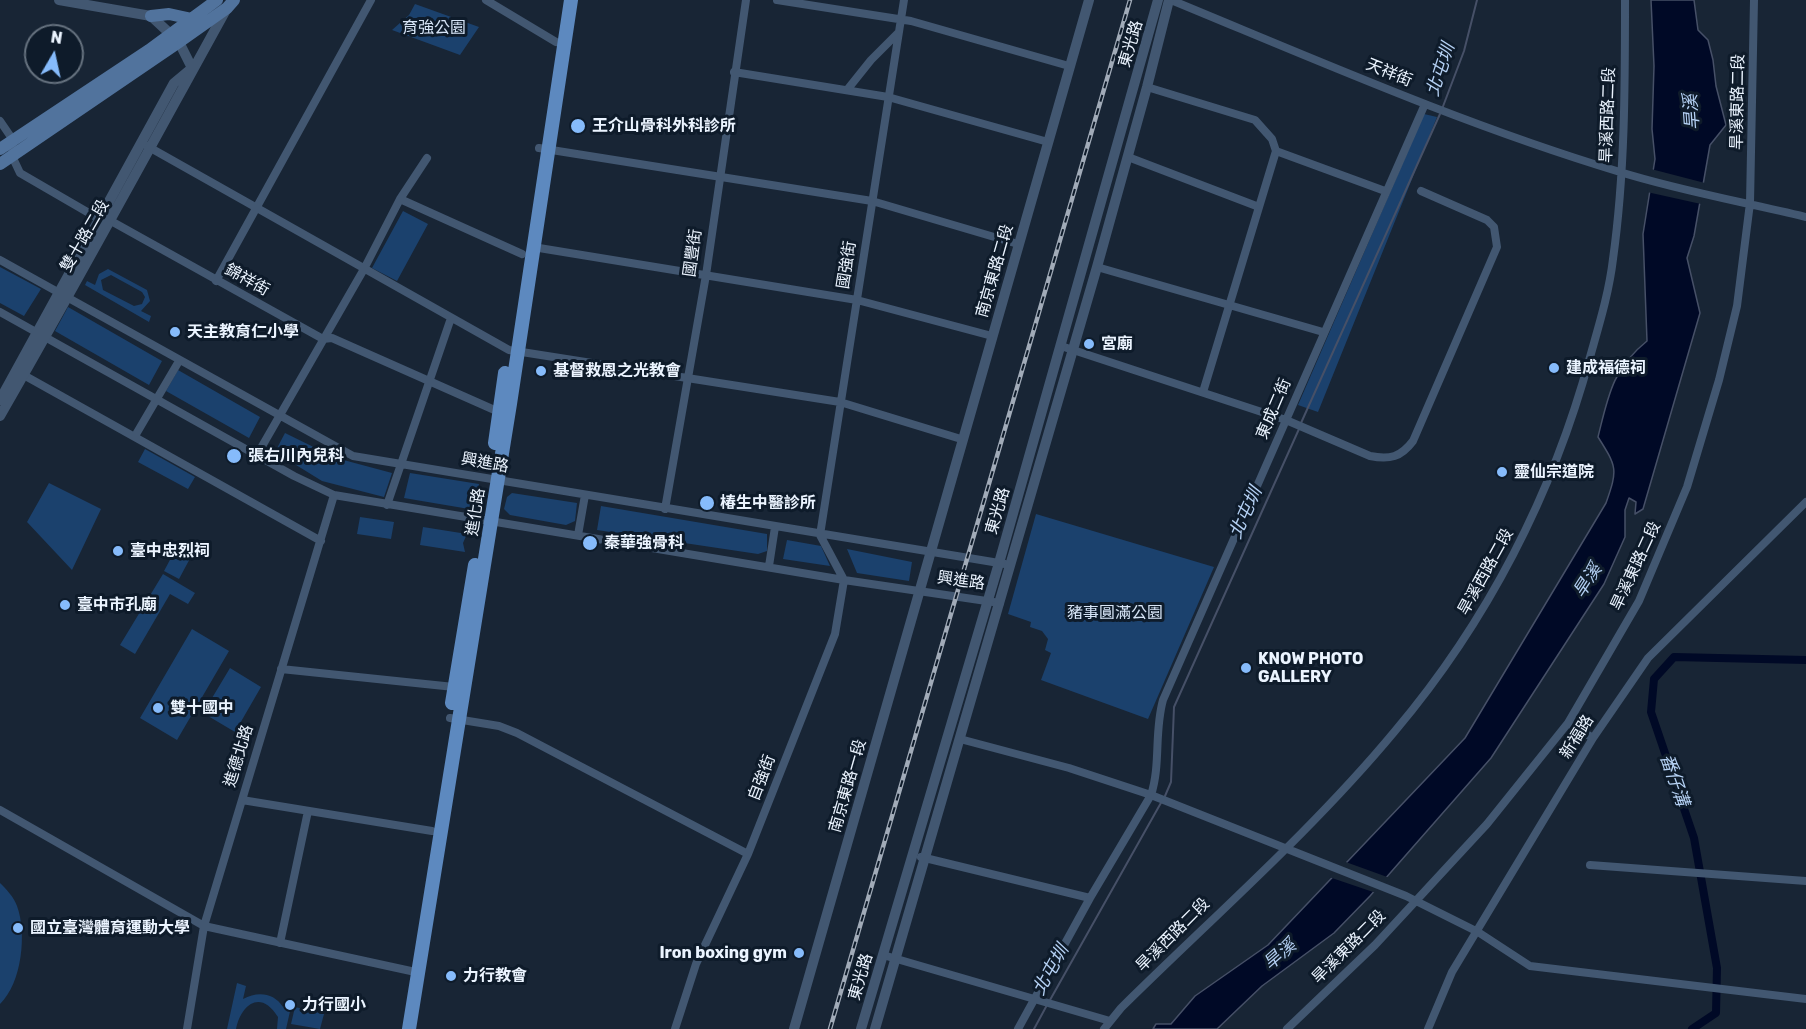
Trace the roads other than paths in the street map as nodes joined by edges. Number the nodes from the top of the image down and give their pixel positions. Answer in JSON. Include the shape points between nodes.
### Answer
{"nodes":[{"id":1,"x":59,"y":0,"type":"edge"},
{"id":2,"x":371,"y":0,"type":"edge"},
{"id":3,"x":486,"y":0,"type":"edge"},
{"id":4,"x":562,"y":0,"type":"edge"},
{"id":5,"x":571,"y":0,"type":"edge"},
{"id":6,"x":746,"y":0,"type":"edge"},
{"id":7,"x":777,"y":0,"type":"edge"},
{"id":8,"x":904,"y":0,"type":"edge"},
{"id":9,"x":1089,"y":0,"type":"edge"},
{"id":10,"x":1158,"y":0,"type":"edge"},
{"id":11,"x":1170,"y":0,"type":"edge"},
{"id":12,"x":1625,"y":0,"type":"edge"},
{"id":13,"x":1754,"y":0,"type":"edge"},
{"id":14,"x":226,"y":3,"type":"edge"},
{"id":15,"x":151,"y":15,"type":"junction"},
{"id":16,"x":192,"y":19,"type":"junction"},
{"id":17,"x":901,"y":19,"type":"junction"},
{"id":18,"x":898,"y":33,"type":"junction"},
{"id":19,"x":175,"y":38,"type":"junction"},
{"id":20,"x":556,"y":42,"type":"junction"},
{"id":21,"x":1069,"y":66,"type":"junction"},
{"id":22,"x":192,"y":68,"type":"junction"},
{"id":23,"x":734,"y":72,"type":"junction"},
{"id":24,"x":1147,"y":87,"type":"junction"},
{"id":25,"x":847,"y":90,"type":"junction"},
{"id":26,"x":888,"y":97,"type":"junction"},
{"id":27,"x":1425,"y":104,"type":"junction"},
{"id":28,"x":0,"y":121,"type":"edge"},
{"id":29,"x":13,"y":140,"type":"junction"},
{"id":30,"x":1048,"y":142,"type":"junction"},
{"id":31,"x":146,"y":145,"type":"junction"},
{"id":32,"x":544,"y":148,"type":"junction"},
{"id":33,"x":0,"y":149,"type":"edge"},
{"id":34,"x":1276,"y":151,"type":"junction"},
{"id":35,"x":12,"y":156,"type":"junction"},
{"id":36,"x":1128,"y":157,"type":"junction"},
{"id":37,"x":427,"y":158,"type":"dead end"},
{"id":38,"x":0,"y":164,"type":"edge"},
{"id":39,"x":1622,"y":173,"type":"junction"},
{"id":40,"x":719,"y":175,"type":"junction"},
{"id":41,"x":1385,"y":191,"type":"junction"},
{"id":42,"x":1421,"y":191,"type":"dead end"},
{"id":43,"x":400,"y":200,"type":"junction"},
{"id":44,"x":873,"y":201,"type":"junction"},
{"id":45,"x":1750,"y":203,"type":"junction"},
{"id":46,"x":1259,"y":207,"type":"junction"},
{"id":47,"x":256,"y":208,"type":"junction"},
{"id":48,"x":1806,"y":217,"type":"edge"},
{"id":49,"x":106,"y":220,"type":"junction"},
{"id":50,"x":1018,"y":244,"type":"junction"},
{"id":51,"x":528,"y":250,"type":"junction"},
{"id":52,"x":0,"y":260,"type":"edge"},
{"id":53,"x":1097,"y":267,"type":"junction"},
{"id":54,"x":364,"y":268,"type":"junction"},
{"id":55,"x":706,"y":275,"type":"junction"},
{"id":56,"x":216,"y":281,"type":"junction"},
{"id":57,"x":64,"y":295,"type":"junction"},
{"id":58,"x":857,"y":300,"type":"junction"},
{"id":59,"x":1228,"y":305,"type":"junction"},
{"id":60,"x":0,"y":312,"type":"edge"},
{"id":61,"x":451,"y":318,"type":"junction"},
{"id":62,"x":1323,"y":332,"type":"junction"},
{"id":63,"x":40,"y":335,"type":"junction"},
{"id":64,"x":992,"y":336,"type":"junction"},
{"id":65,"x":323,"y":339,"type":"junction"},
{"id":66,"x":1061,"y":346,"type":"junction"},
{"id":67,"x":1073,"y":349,"type":"junction"},
{"id":68,"x":513,"y":350,"type":"junction"},
{"id":69,"x":179,"y":361,"type":"junction"},
{"id":70,"x":20,"y":373,"type":"junction"},
{"id":71,"x":687,"y":378,"type":"junction"},
{"id":72,"x":427,"y":381,"type":"junction"},
{"id":73,"x":1203,"y":392,"type":"junction"},
{"id":74,"x":157,"y":399,"type":"junction"},
{"id":75,"x":0,"y":400,"type":"edge"},
{"id":76,"x":840,"y":402,"type":"junction"},
{"id":77,"x":499,"y":412,"type":"junction"},
{"id":78,"x":0,"y":416,"type":"edge"},
{"id":79,"x":279,"y":416,"type":"junction"},
{"id":80,"x":1286,"y":420,"type":"junction"},
{"id":81,"x":135,"y":436,"type":"junction"},
{"id":82,"x":962,"y":439,"type":"junction"},
{"id":83,"x":257,"y":455,"type":"junction"},
{"id":84,"x":401,"y":464,"type":"junction"},
{"id":85,"x":494,"y":480,"type":"junction"},
{"id":86,"x":334,"y":495,"type":"junction"},
{"id":87,"x":585,"y":495,"type":"junction"},
{"id":88,"x":1806,"y":502,"type":"edge"},
{"id":89,"x":387,"y":505,"type":"junction"},
{"id":90,"x":666,"y":509,"type":"junction"},
{"id":91,"x":487,"y":521,"type":"junction"},
{"id":92,"x":775,"y":526,"type":"junction"},
{"id":93,"x":578,"y":535,"type":"junction"},
{"id":94,"x":820,"y":535,"type":"junction"},
{"id":95,"x":321,"y":541,"type":"junction"},
{"id":96,"x":930,"y":551,"type":"junction"},
{"id":97,"x":1005,"y":564,"type":"junction"},
{"id":98,"x":769,"y":566,"type":"junction"},
{"id":99,"x":844,"y":580,"type":"junction"},
{"id":100,"x":918,"y":591,"type":"junction"},
{"id":101,"x":988,"y":600,"type":"junction"},
{"id":102,"x":1000,"y":603,"type":"junction"},
{"id":103,"x":281,"y":669,"type":"junction"},
{"id":104,"x":454,"y":687,"type":"junction"},
{"id":105,"x":454,"y":718,"type":"junction"},
{"id":106,"x":1568,"y":723,"type":"junction"},
{"id":107,"x":1593,"y":738,"type":"junction"},
{"id":108,"x":960,"y":739,"type":"junction"},
{"id":109,"x":1152,"y":795,"type":"junction"},
{"id":110,"x":242,"y":800,"type":"junction"},
{"id":111,"x":0,"y":810,"type":"edge"},
{"id":112,"x":308,"y":811,"type":"junction"},
{"id":113,"x":432,"y":831,"type":"junction"},
{"id":114,"x":1286,"y":849,"type":"junction"},
{"id":115,"x":748,"y":854,"type":"junction"},
{"id":116,"x":919,"y":856,"type":"junction"},
{"id":117,"x":1590,"y":865,"type":"dead end"},
{"id":118,"x":1806,"y":881,"type":"edge"},
{"id":119,"x":1090,"y":898,"type":"junction"},
{"id":120,"x":1415,"y":901,"type":"junction"},
{"id":121,"x":204,"y":926,"type":"junction"},
{"id":122,"x":1478,"y":932,"type":"junction"},
{"id":123,"x":280,"y":943,"type":"junction"},
{"id":124,"x":883,"y":955,"type":"junction"},
{"id":125,"x":896,"y":958,"type":"junction"},
{"id":126,"x":416,"y":972,"type":"junction"},
{"id":127,"x":1806,"y":999,"type":"edge"},
{"id":128,"x":1036,"y":1000,"type":"junction"},
{"id":129,"x":1110,"y":1021,"type":"junction"},
{"id":130,"x":187,"y":1029,"type":"edge"},
{"id":131,"x":402,"y":1029,"type":"edge"},
{"id":132,"x":410,"y":1029,"type":"edge"},
{"id":133,"x":675,"y":1029,"type":"edge"},
{"id":134,"x":794,"y":1029,"type":"edge"},
{"id":135,"x":861,"y":1029,"type":"edge"},
{"id":136,"x":875,"y":1029,"type":"edge"},
{"id":137,"x":1018,"y":1029,"type":"edge"},
{"id":138,"x":1104,"y":1029,"type":"edge"},
{"id":139,"x":1287,"y":1029,"type":"edge"},
{"id":140,"x":1428,"y":1029,"type":"edge"}],
"edges":[{"from":1,"to":15,"type":"street"},
{"from":2,"to":47,"type":"street"},
{"from":3,"to":20,"type":"street"},
{"from":4,"to":20,"type":"main road","name":"進化路"},
{"from":5,"to":32,"type":"main road","name":"進化路"},
{"from":6,"to":23,"type":"street","name":"國豐街"},
{"from":7,"to":17,"type":"street"},
{"from":8,"to":17,"type":"street","name":"國強街"},
{"from":9,"to":21,"type":"street","name":"南京東路二段"},
{"from":10,"to":66,"type":"street","name":"東光路"},
{"from":11,"to":24,"type":"street","name":"東光路"},
{"from":11,"to":27,"type":"street","name":"天祥街"},
{"from":12,"to":39,"type":"street","name":"旱溪西路二段"},
{"from":13,"to":45,"type":"street","name":"旱溪東路二段"},
{"from":14,"to":16,"type":"main road"},
{"from":14,"to":19,"type":"main road"},
{"from":14,"to":22,"type":"street","name":"雙十路二段"},
{"from":15,"to":16,"type":"main road"},
{"from":15,"to":19,"type":"street"},
{"from":16,"to":19,"type":"main road"},
{"from":17,"to":18,"type":"street","name":"國強街"},
{"from":17,"to":21,"type":"street"},
{"from":18,"to":25,"type":"street"},
{"from":18,"to":26,"type":"street","name":"國強街"},
{"from":19,"to":22,"type":"street"},
{"from":19,"to":29,"type":"main road"},
{"from":19,"to":35,"type":"main road"},
{"from":20,"to":32,"type":"main road","name":"進化路"},
{"from":21,"to":30,"type":"street","name":"南京東路二段"},
{"from":22,"to":31,"type":"street","name":"雙十路二段","via":[[174,83]]},
{"from":23,"to":25,"type":"street"},
{"from":23,"to":40,"type":"street","name":"國豐街"},
{"from":24,"to":34,"type":"street","via":[[1255,120],[1272,139]]},
{"from":24,"to":36,"type":"street","name":"東光路"},
{"from":25,"to":26,"type":"street"},
{"from":26,"to":30,"type":"street"},
{"from":26,"to":44,"type":"street","name":"國強街"},
{"from":27,"to":39,"type":"street","name":"天祥街"},
{"from":27,"to":41,"type":"street","name":"東成二街"},
{"from":28,"to":29,"type":"street"},
{"from":29,"to":33,"type":"main road"},
{"from":29,"to":35,"type":"street"},
{"from":30,"to":50,"type":"street","name":"南京東路二段"},
{"from":31,"to":47,"type":"street"},
{"from":31,"to":49,"type":"street","name":"雙十路二段"},
{"from":32,"to":40,"type":"street"},
{"from":32,"to":51,"type":"main road","name":"進化路"},
{"from":34,"to":41,"type":"street"},
{"from":34,"to":46,"type":"street"},
{"from":35,"to":38,"type":"main road"},
{"from":35,"to":49,"type":"street","name":"錦祥街","via":[[20,173]]},
{"from":36,"to":46,"type":"street"},
{"from":36,"to":53,"type":"street","name":"東光路"},
{"from":37,"to":43,"type":"street"},
{"from":39,"to":45,"type":"street","name":"天祥街"},
{"from":39,"to":114,"type":"street","name":"旱溪西路二段","via":[[1609,284],[1573,422],[1516,550],[1454,655],[1395,732]]},
{"from":40,"to":44,"type":"street"},
{"from":40,"to":55,"type":"street","name":"國豐街"},
{"from":41,"to":62,"type":"street","name":"東成二街"},
{"from":42,"to":80,"type":"street","via":[[1487,220],[1497,238],[1494,260],[1413,441],[1405,451],[1383,459]]},
{"from":43,"to":51,"type":"street"},
{"from":43,"to":54,"type":"street"},
{"from":44,"to":50,"type":"street"},
{"from":44,"to":58,"type":"street","name":"國強街"},
{"from":45,"to":48,"type":"street","name":"天祥街"},
{"from":45,"to":106,"type":"street","name":"旱溪東路二段","via":[[1737,306],[1687,487],[1639,601]]},
{"from":46,"to":59,"type":"street"},
{"from":47,"to":54,"type":"street"},
{"from":47,"to":56,"type":"street"},
{"from":49,"to":56,"type":"street","name":"錦祥街"},
{"from":49,"to":57,"type":"street","name":"雙十路二段"},
{"from":50,"to":64,"type":"street","name":"南京東路二段"},
{"from":51,"to":55,"type":"street"},
{"from":51,"to":68,"type":"main road","name":"進化路"},
{"from":52,"to":57,"type":"street","name":"興進路"},
{"from":53,"to":59,"type":"street"},
{"from":53,"to":67,"type":"street","name":"東光路"},
{"from":54,"to":61,"type":"street"},
{"from":54,"to":65,"type":"street"},
{"from":55,"to":58,"type":"street"},
{"from":55,"to":71,"type":"street","name":"國豐街"},
{"from":56,"to":65,"type":"street","name":"錦祥街"},
{"from":57,"to":63,"type":"street","name":"雙十路二段"},
{"from":57,"to":69,"type":"street","name":"興進路"},
{"from":58,"to":64,"type":"street"},
{"from":58,"to":76,"type":"street","name":"國強街"},
{"from":59,"to":62,"type":"street"},
{"from":59,"to":73,"type":"street"},
{"from":60,"to":63,"type":"street","name":"興進路"},
{"from":61,"to":68,"type":"street"},
{"from":61,"to":72,"type":"street"},
{"from":62,"to":80,"type":"street","name":"東成二街"},
{"from":63,"to":70,"type":"street","name":"雙十路二段"},
{"from":63,"to":74,"type":"street","name":"興進路"},
{"from":64,"to":82,"type":"street","name":"南京東路二段"},
{"from":65,"to":72,"type":"street","name":"錦祥街","via":[[332,338]]},
{"from":65,"to":79,"type":"street"},
{"from":66,"to":67,"type":"street"},
{"from":66,"to":97,"type":"street","name":"東光路"},
{"from":67,"to":73,"type":"street"},
{"from":67,"to":97,"type":"street","name":"東光路"},
{"from":68,"to":71,"type":"street"},
{"from":68,"to":77,"type":"main road","name":"進化路"},
{"from":68,"to":85,"type":"main road","name":"進化路"},
{"from":69,"to":74,"type":"street"},
{"from":69,"to":79,"type":"street","name":"興進路"},
{"from":70,"to":75,"type":"street","name":"雙十路二段"},
{"from":70,"to":78,"type":"street","name":"雙十路二段"},
{"from":70,"to":81,"type":"street"},
{"from":71,"to":76,"type":"street"},
{"from":71,"to":90,"type":"street","name":"國豐街"},
{"from":72,"to":77,"type":"street","name":"錦祥街"},
{"from":72,"to":84,"type":"street"},
{"from":73,"to":80,"type":"street"},
{"from":74,"to":81,"type":"street"},
{"from":74,"to":83,"type":"street","name":"興進路"},
{"from":76,"to":82,"type":"street"},
{"from":76,"to":94,"type":"street","name":"國強街"},
{"from":77,"to":85,"type":"main road","name":"進化路"},
{"from":79,"to":83,"type":"street"},
{"from":79,"to":84,"type":"street","name":"興進路","via":[[353,456]]},
{"from":80,"to":109,"type":"street","name":"東成二街","via":[[1166,692],[1157,729],[1158,764]]},
{"from":81,"to":95,"type":"street"},
{"from":82,"to":96,"type":"street","name":"南京東路二段"},
{"from":83,"to":86,"type":"street","name":"興進路"},
{"from":84,"to":85,"type":"street","name":"興進路"},
{"from":84,"to":89,"type":"street"},
{"from":85,"to":87,"type":"street","name":"興進路"},
{"from":85,"to":91,"type":"main road","name":"進化路"},
{"from":86,"to":89,"type":"street","name":"興進路"},
{"from":86,"to":95,"type":"street","name":"進德北路"},
{"from":87,"to":90,"type":"street","name":"興進路"},
{"from":87,"to":93,"type":"street"},
{"from":88,"to":107,"type":"street","name":"新福路","via":[[1648,658]]},
{"from":89,"to":91,"type":"street","name":"興進路"},
{"from":90,"to":92,"type":"street","name":"興進路"},
{"from":91,"to":93,"type":"street","name":"興進路"},
{"from":91,"to":104,"type":"main road","name":"進化路"},
{"from":91,"to":105,"type":"main road","name":"進化路"},
{"from":92,"to":94,"type":"street","name":"興進路"},
{"from":92,"to":98,"type":"street"},
{"from":93,"to":98,"type":"street","name":"興進路"},
{"from":94,"to":96,"type":"street","name":"興進路"},
{"from":94,"to":99,"type":"street"},
{"from":95,"to":103,"type":"street","name":"進德北路"},
{"from":96,"to":97,"type":"street","name":"興進路"},
{"from":96,"to":100,"type":"street","name":"南京東路一段"},
{"from":97,"to":101,"type":"street","name":"東光路"},
{"from":97,"to":102,"type":"street","name":"東光路"},
{"from":98,"to":99,"type":"street","name":"興進路"},
{"from":99,"to":100,"type":"street","name":"興進路"},
{"from":99,"to":115,"type":"street","name":"自強街","via":[[835,634]]},
{"from":100,"to":101,"type":"street","name":"興進路"},
{"from":100,"to":134,"type":"street","name":"南京東路一段"},
{"from":101,"to":102,"type":"street","name":"興進路"},
{"from":101,"to":116,"type":"street","name":"東光路"},
{"from":102,"to":108,"type":"street","name":"東光路"},
{"from":103,"to":104,"type":"street"},
{"from":103,"to":110,"type":"street","name":"進德北路"},
{"from":104,"to":105,"type":"main road","name":"進化路"},
{"from":105,"to":113,"type":"main road","name":"進化路"},
{"from":105,"to":115,"type":"street","via":[[517,733]]},
{"from":105,"to":126,"type":"main road","name":"進化路"},
{"from":106,"to":107,"type":"street"},
{"from":106,"to":120,"type":"street","name":"旱溪東路二段","via":[[1487,824]]},
{"from":107,"to":122,"type":"street","name":"新福路"},
{"from":108,"to":109,"type":"street"},
{"from":108,"to":116,"type":"street","name":"東光路"},
{"from":109,"to":114,"type":"street"},
{"from":109,"to":119,"type":"street","name":"東成二街"},
{"from":110,"to":112,"type":"street"},
{"from":110,"to":121,"type":"street","name":"進德北路"},
{"from":111,"to":121,"type":"street"},
{"from":112,"to":113,"type":"street"},
{"from":112,"to":123,"type":"street"},
{"from":113,"to":126,"type":"main road","name":"進化路"},
{"from":114,"to":120,"type":"street"},
{"from":114,"to":129,"type":"street","name":"旱溪西路二段"},
{"from":115,"to":133,"type":"street","name":"自強街","via":[[696,964]]},
{"from":116,"to":119,"type":"street"},
{"from":116,"to":124,"type":"street","name":"東光路"},
{"from":116,"to":125,"type":"street","name":"東光路"},
{"from":117,"to":118,"type":"street"},
{"from":119,"to":128,"type":"street","name":"東成二街"},
{"from":120,"to":122,"type":"street"},
{"from":120,"to":139,"type":"street","name":"旱溪東路二段"},
{"from":121,"to":123,"type":"street"},
{"from":121,"to":130,"type":"street","name":"進德北路"},
{"from":122,"to":127,"type":"street","via":[[1530,966]]},
{"from":122,"to":140,"type":"street","name":"新福路","via":[[1452,972]]},
{"from":123,"to":126,"type":"street"},
{"from":124,"to":125,"type":"street"},
{"from":124,"to":135,"type":"street","name":"東光路"},
{"from":125,"to":128,"type":"street"},
{"from":125,"to":136,"type":"street","name":"東光路"},
{"from":126,"to":131,"type":"main road","name":"進化路"},
{"from":126,"to":132,"type":"main road","name":"進化路"},
{"from":128,"to":129,"type":"street"},
{"from":128,"to":137,"type":"street","name":"東成二街"},
{"from":129,"to":138,"type":"street","name":"旱溪西路二段"}]}
